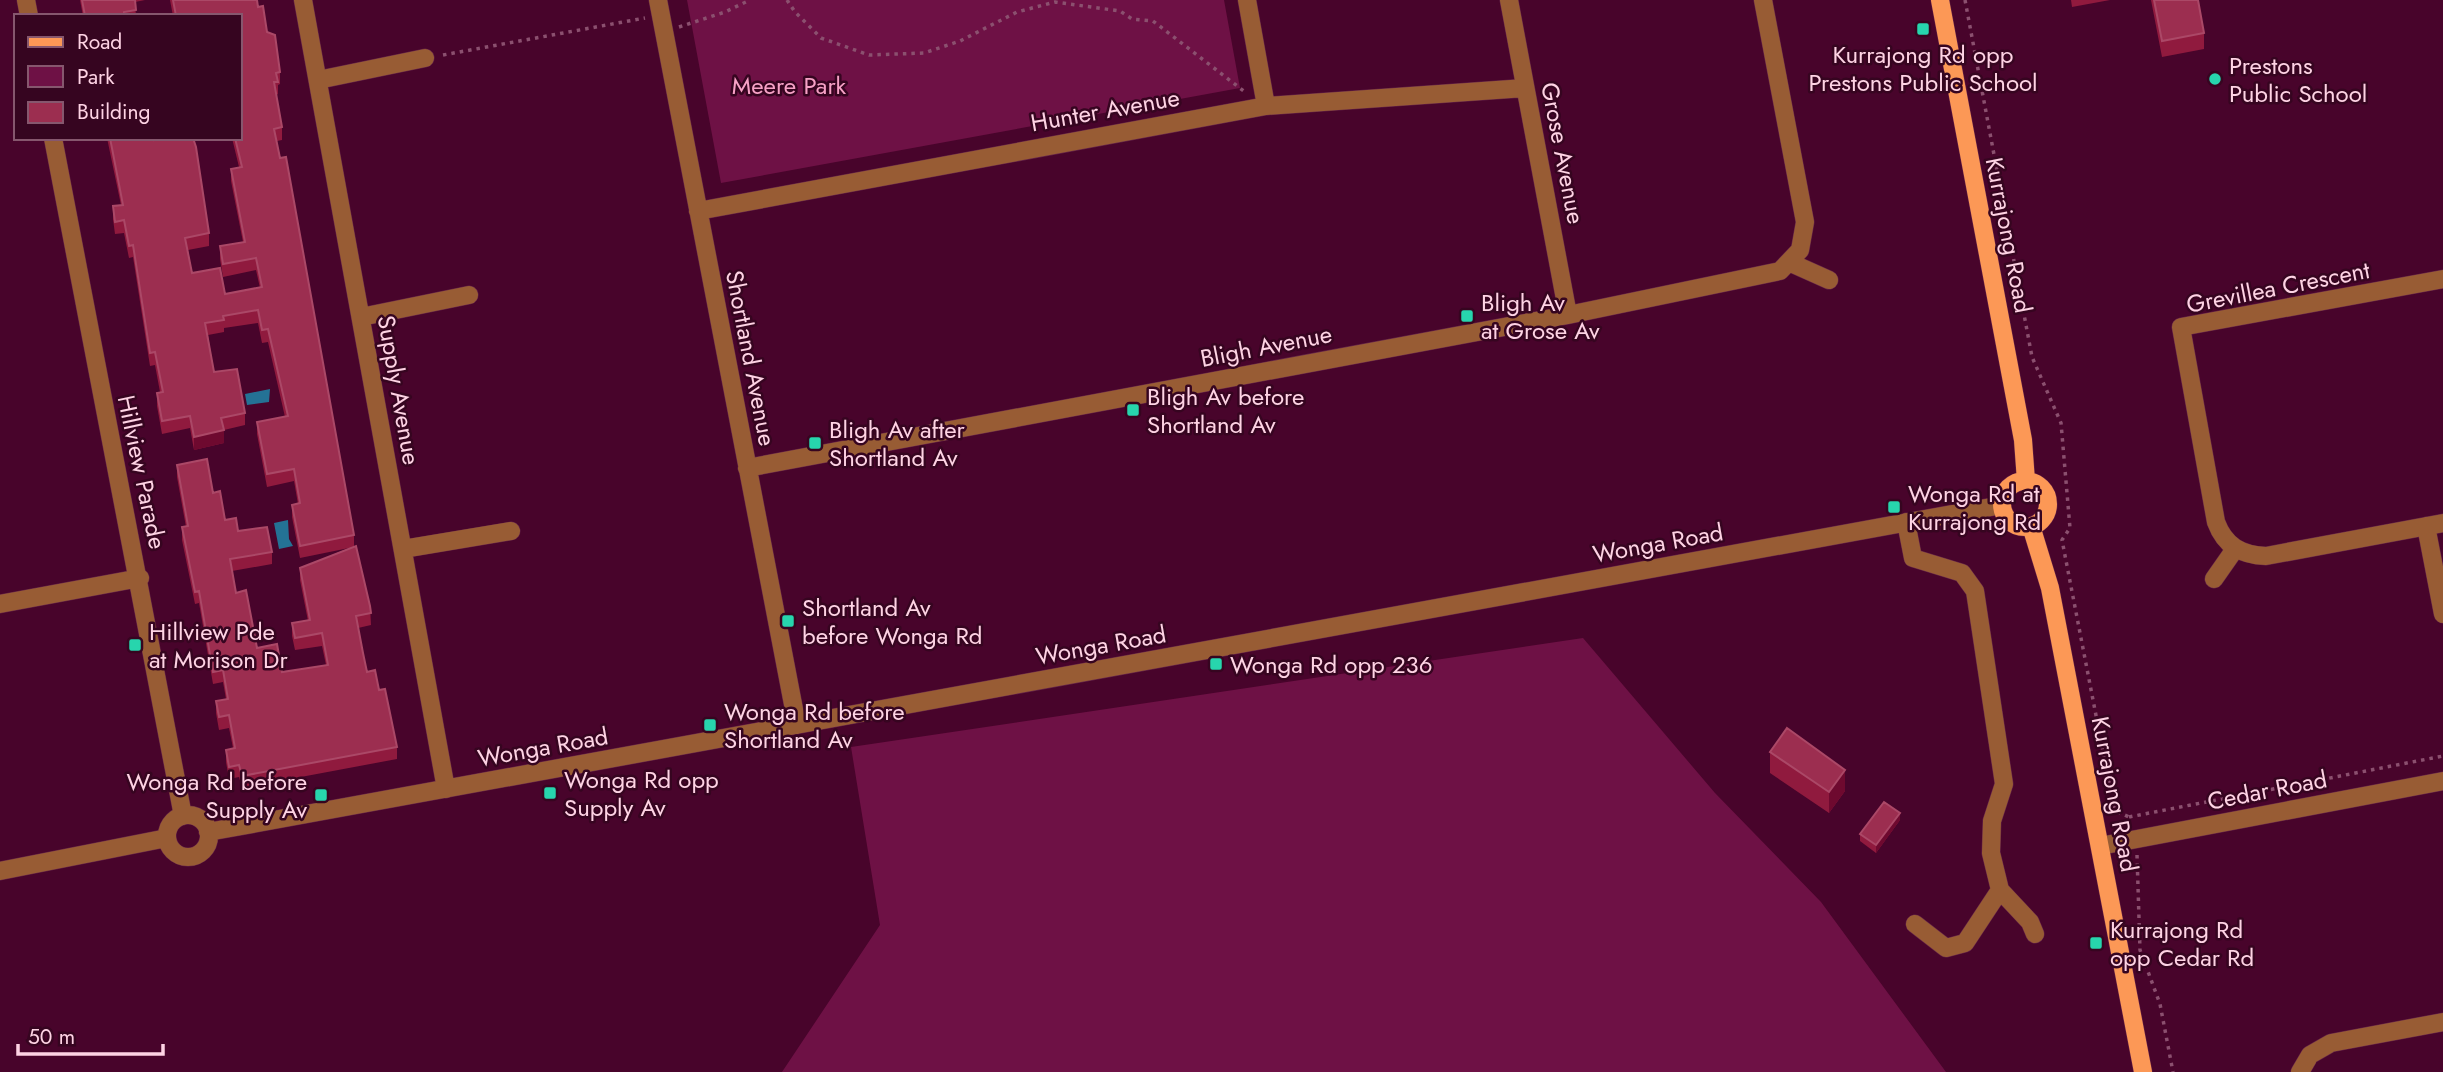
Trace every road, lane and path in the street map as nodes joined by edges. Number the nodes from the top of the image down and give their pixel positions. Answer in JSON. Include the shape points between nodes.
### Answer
{"nodes":[{"id":1,"x":303,"y":0,"type":"edge"},
{"id":2,"x":750,"y":0,"type":"edge"},
{"id":3,"x":788,"y":0,"type":"edge"},
{"id":4,"x":1247,"y":0,"type":"edge"},
{"id":5,"x":1509,"y":0,"type":"edge"},
{"id":6,"x":1763,"y":0,"type":"edge"},
{"id":7,"x":1940,"y":0,"type":"edge"},
{"id":8,"x":1965,"y":0,"type":"edge"},
{"id":9,"x":661,"y":16,"type":"edge"},
{"id":10,"x":425,"y":58,"type":"joint"},
{"id":11,"x":317,"y":80,"type":"junction"},
{"id":12,"x":1525,"y":88,"type":"junction"},
{"id":13,"x":1266,"y":106,"type":"junction"},
{"id":14,"x":53,"y":140,"type":"edge"},
{"id":15,"x":698,"y":211,"type":"junction"},
{"id":16,"x":1791,"y":263,"type":"junction"},
{"id":17,"x":2443,"y":279,"type":"edge"},
{"id":18,"x":1829,"y":280,"type":"dead end"},
{"id":19,"x":469,"y":295,"type":"dead end"},
{"id":20,"x":1568,"y":315,"type":"junction"},
{"id":21,"x":361,"y":317,"type":"junction"},
{"id":22,"x":747,"y":468,"type":"junction"},
{"id":23,"x":2026,"y":481,"type":"junction"},
{"id":24,"x":2002,"y":505,"type":"junction"},
{"id":25,"x":1906,"y":522,"type":"junction"},
{"id":26,"x":2435,"y":525,"type":"edge"},
{"id":27,"x":2031,"y":526,"type":"junction"},
{"id":28,"x":511,"y":531,"type":"dead end"},
{"id":29,"x":402,"y":549,"type":"junction"},
{"id":30,"x":2235,"y":549,"type":"junction"},
{"id":31,"x":140,"y":578,"type":"junction"},
{"id":32,"x":2214,"y":579,"type":"dead end"},
{"id":33,"x":0,"y":604,"type":"edge"},
{"id":34,"x":2443,"y":614,"type":"edge"},
{"id":35,"x":797,"y":725,"type":"junction"},
{"id":36,"x":2443,"y":756,"type":"edge"},
{"id":37,"x":2443,"y":781,"type":"edge"},
{"id":38,"x":446,"y":789,"type":"junction"},
{"id":39,"x":183,"y":816,"type":"junction"},
{"id":40,"x":208,"y":832,"type":"junction"},
{"id":41,"x":167,"y":838,"type":"junction"},
{"id":42,"x":2100,"y":846,"type":"junction"},
{"id":43,"x":2138,"y":859,"type":"dead end"},
{"id":44,"x":0,"y":871,"type":"edge"},
{"id":45,"x":2000,"y":890,"type":"junction"},
{"id":46,"x":1915,"y":924,"type":"dead end"},
{"id":47,"x":2035,"y":934,"type":"dead end"},
{"id":48,"x":2443,"y":1022,"type":"edge"},
{"id":49,"x":2143,"y":1072,"type":"edge"},
{"id":50,"x":2173,"y":1072,"type":"edge"},
{"id":51,"x":2300,"y":1072,"type":"edge"}],
"edges":[{"from":1,"to":11,"type":"street","name":"Supply Avenue"},
{"from":2,"to":9,"type":"path","via":[[717,15]]},
{"from":3,"to":13,"type":"path","via":[[821,38],[869,55],[924,53],[960,41],[1017,12],[1055,2],[1120,11],[1132,19],[1153,21]]},
{"from":4,"to":13,"type":"street"},
{"from":5,"to":12,"type":"street","name":"Grose Avenue"},
{"from":6,"to":16,"type":"street","via":[[1805,222],[1804,239]]},
{"from":7,"to":23,"type":"main road","name":"Kurrajong Road","via":[[2023,440]]},
{"from":8,"to":36,"type":"path","via":[[2032,357],[2061,423],[2070,528],[2062,540],[2116,811],[2129,817]]},
{"from":9,"to":10,"type":"path"},
{"from":9,"to":15,"type":"street","name":"Shortland Avenue"},
{"from":10,"to":11,"type":"street"},
{"from":11,"to":21,"type":"street","name":"Supply Avenue"},
{"from":12,"to":13,"type":"street","name":"Hunter Avenue"},
{"from":12,"to":20,"type":"street","name":"Grose Avenue"},
{"from":13,"to":15,"type":"street","name":"Hunter Avenue"},
{"from":14,"to":31,"type":"street","name":"Hillview Parade"},
{"from":15,"to":22,"type":"street","name":"Shortland Avenue"},
{"from":16,"to":18,"type":"street"},
{"from":16,"to":20,"type":"street","name":"Bligh Avenue","via":[[1766,276]]},
{"from":17,"to":30,"type":"street","name":"Grevillea Crescent","via":[[2181,327],[2216,522]]},
{"from":19,"to":21,"type":"street"},
{"from":20,"to":22,"type":"street","name":"Bligh Avenue"},
{"from":21,"to":29,"type":"street","name":"Supply Avenue"},
{"from":22,"to":35,"type":"street","name":"Shortland Avenue"},
{"from":23,"to":24,"type":"main road","via":[[2011,485]]},
{"from":23,"to":27,"type":"main road","via":[[2042,488],[2048,499],[2046,515]]},
{"from":24,"to":25,"type":"street","name":"Wonga Road"},
{"from":24,"to":27,"type":"main road","via":[[2012,523]]},
{"from":25,"to":35,"type":"street","name":"Wonga Road"},
{"from":25,"to":45,"type":"street","via":[[1913,558],[1962,572],[1975,592],[2004,784],[1990,832]]},
{"from":26,"to":30,"type":"street","via":[[2266,556]]},
{"from":26,"to":34,"type":"street"},
{"from":27,"to":42,"type":"main road","name":"Kurrajong Road","via":[[2050,588]]},
{"from":28,"to":29,"type":"street"},
{"from":29,"to":38,"type":"street","name":"Supply Avenue"},
{"from":30,"to":32,"type":"street"},
{"from":31,"to":33,"type":"street"},
{"from":31,"to":39,"type":"street","name":"Hillview Parade"},
{"from":35,"to":38,"type":"street","name":"Wonga Road"},
{"from":37,"to":42,"type":"street","name":"Cedar Road"},
{"from":38,"to":40,"type":"street","name":"Wonga Road"},
{"from":39,"to":40,"type":"street","via":[[202,821]]},
{"from":39,"to":41,"type":"street","via":[[169,826]]},
{"from":40,"to":41,"type":"street","via":[[206,845],[191,856],[173,850]]},
{"from":41,"to":44,"type":"street"},
{"from":42,"to":49,"type":"main road","name":"Kurrajong Road"},
{"from":43,"to":50,"type":"path","via":[[2140,950],[2160,1003]]},
{"from":45,"to":46,"type":"street","via":[[1965,943],[1946,948]]},
{"from":45,"to":47,"type":"street","via":[[2031,922]]},
{"from":48,"to":51,"type":"street","via":[[2331,1043],[2311,1055]]}]}
